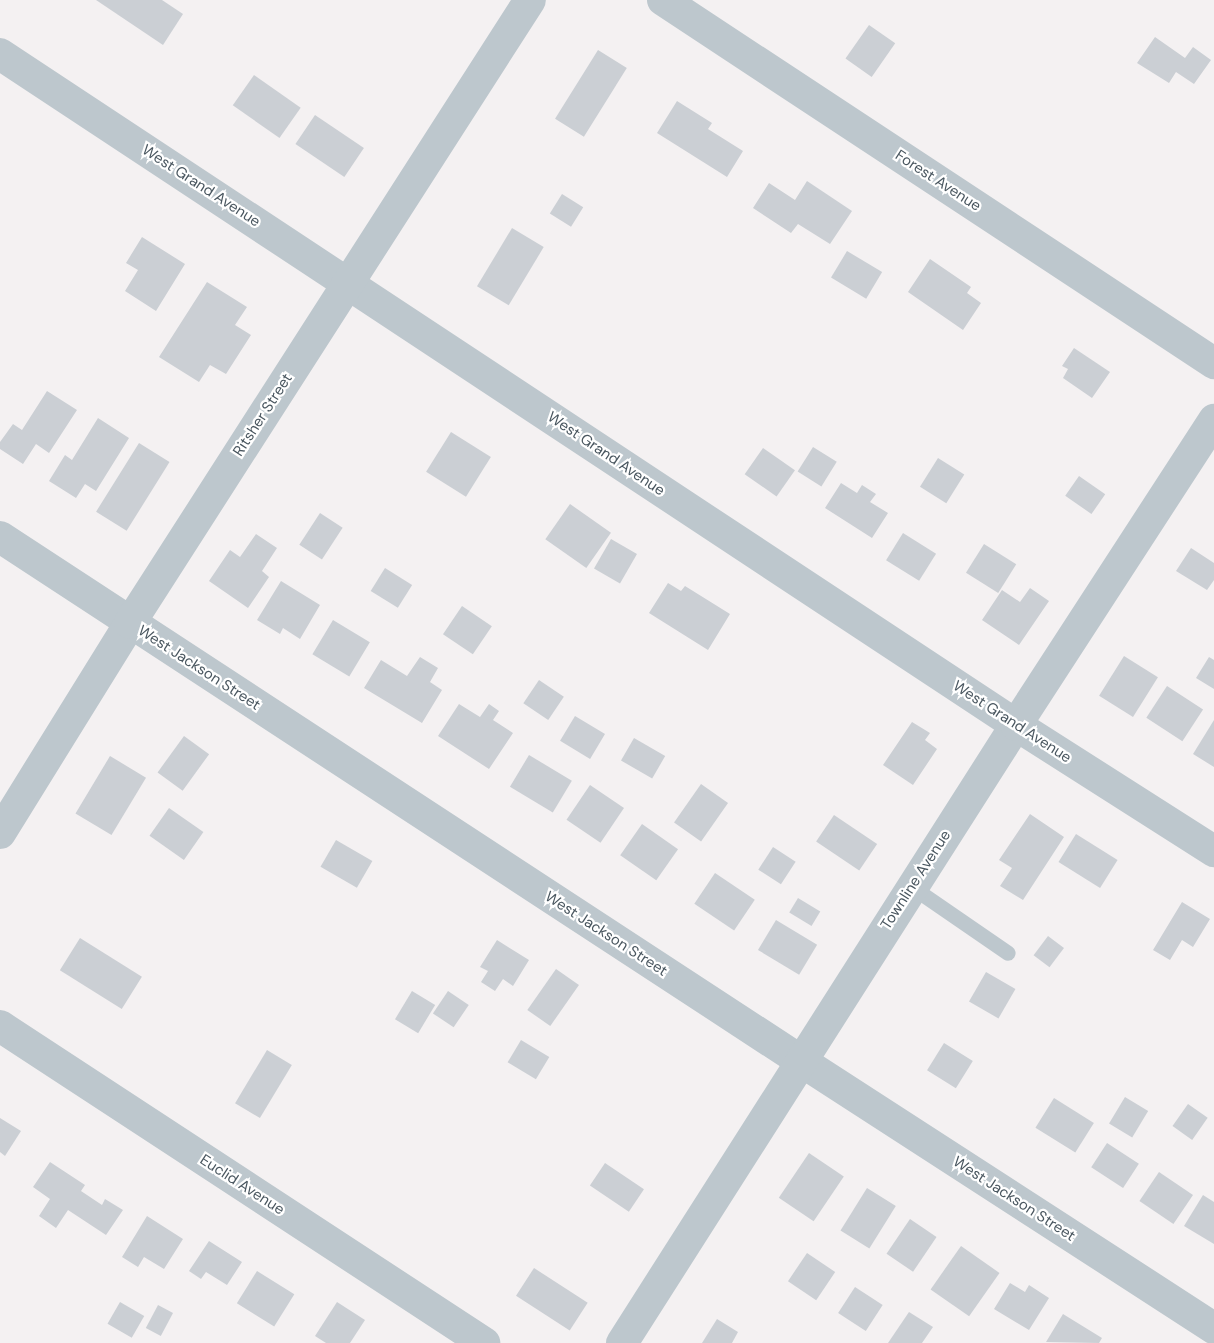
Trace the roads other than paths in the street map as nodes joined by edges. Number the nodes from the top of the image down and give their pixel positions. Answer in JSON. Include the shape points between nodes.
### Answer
{"nodes":[{"id":1,"x":530,"y":0,"type":"edge"},
{"id":2,"x":663,"y":0,"type":"edge"},
{"id":3,"x":0,"y":54,"type":"edge"},
{"id":4,"x":349,"y":283,"type":"junction"},
{"id":5,"x":1214,"y":363,"type":"edge"},
{"id":6,"x":1214,"y":420,"type":"edge"},
{"id":7,"x":0,"y":537,"type":"edge"},
{"id":8,"x":130,"y":623,"type":"junction"},
{"id":9,"x":1016,"y":725,"type":"junction"},
{"id":10,"x":0,"y":833,"type":"edge"},
{"id":11,"x":1214,"y":851,"type":"edge"},
{"id":12,"x":912,"y":887,"type":"junction"},
{"id":13,"x":1008,"y":953,"type":"dead end"},
{"id":14,"x":0,"y":1026,"type":"edge"},
{"id":15,"x":801,"y":1061,"type":"junction"},
{"id":16,"x":1214,"y":1328,"type":"edge"},
{"id":17,"x":484,"y":1343,"type":"edge"},
{"id":18,"x":622,"y":1343,"type":"edge"}],
"edges":[{"from":1,"to":4,"type":"street","name":"Ritsher Street"},
{"from":2,"to":5,"type":"street","name":"Forest Avenue"},
{"from":3,"to":4,"type":"street","name":"West Grand Avenue"},
{"from":4,"to":8,"type":"street","name":"Ritsher Street"},
{"from":4,"to":9,"type":"street","name":"West Grand Avenue"},
{"from":6,"to":9,"type":"street","name":"Townline Avenue"},
{"from":7,"to":8,"type":"street","name":"West Jackson Street"},
{"from":8,"to":10,"type":"street","name":"Ritsher Street"},
{"from":8,"to":15,"type":"street","name":"West Jackson Street"},
{"from":9,"to":11,"type":"street","name":"West Grand Avenue"},
{"from":9,"to":12,"type":"street","name":"Townline Avenue"},
{"from":12,"to":13,"type":"lane"},
{"from":12,"to":15,"type":"street","name":"Townline Avenue"},
{"from":14,"to":17,"type":"street","name":"Euclid Avenue"},
{"from":15,"to":16,"type":"street","name":"West Jackson Street"},
{"from":15,"to":18,"type":"street","name":"Townline Avenue"}]}
